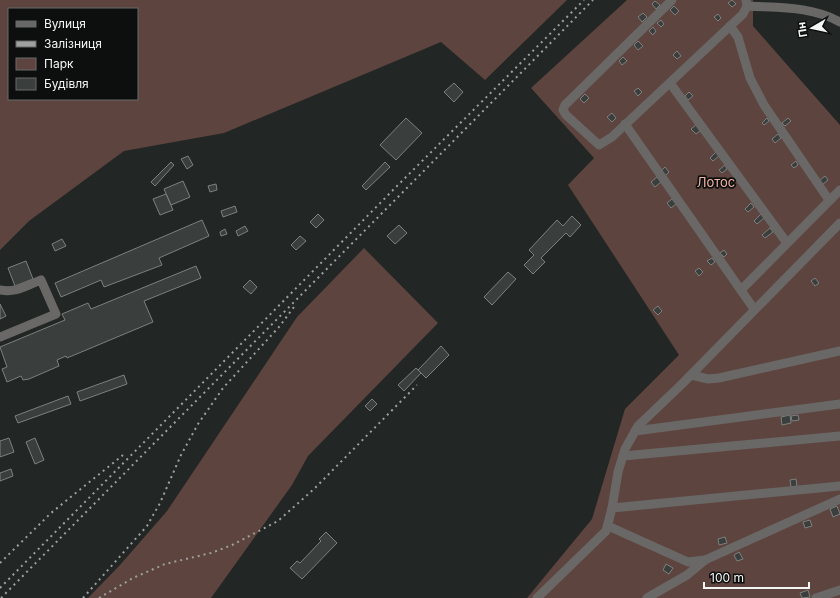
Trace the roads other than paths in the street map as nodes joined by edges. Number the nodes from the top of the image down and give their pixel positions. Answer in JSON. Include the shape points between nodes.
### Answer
{"nodes":[{"id":1,"x":672,"y":0,"type":"edge"},
{"id":2,"x":747,"y":3,"type":"edge"},
{"id":3,"x":840,"y":22,"type":"edge"},
{"id":4,"x":730,"y":26,"type":"junction"},
{"id":5,"x":670,"y":83,"type":"junction"},
{"id":6,"x":625,"y":124,"type":"junction"},
{"id":7,"x":840,"y":190,"type":"edge"},
{"id":8,"x":829,"y":200,"type":"junction"},
{"id":9,"x":840,"y":223,"type":"edge"},
{"id":10,"x":787,"y":243,"type":"junction"},
{"id":11,"x":0,"y":290,"type":"edge"},
{"id":12,"x":741,"y":290,"type":"junction"},
{"id":13,"x":754,"y":309,"type":"junction"},
{"id":14,"x":0,"y":337,"type":"edge"},
{"id":15,"x":838,"y":350,"type":"edge"},
{"id":16,"x":691,"y":375,"type":"junction"},
{"id":17,"x":840,"y":404,"type":"edge"},
{"id":18,"x":635,"y":431,"type":"junction"},
{"id":19,"x":840,"y":436,"type":"edge"},
{"id":20,"x":623,"y":456,"type":"junction"},
{"id":21,"x":840,"y":486,"type":"edge"},
{"id":22,"x":840,"y":499,"type":"edge"},
{"id":23,"x":612,"y":508,"type":"junction"},
{"id":24,"x":608,"y":526,"type":"junction"},
{"id":25,"x":705,"y":560,"type":"junction"},
{"id":26,"x":840,"y":590,"type":"edge"},
{"id":27,"x":649,"y":597,"type":"edge"},
{"id":28,"x":537,"y":598,"type":"edge"},
{"id":29,"x":662,"y":598,"type":"edge"},
{"id":30,"x":816,"y":598,"type":"edge"}],
"edges":[{"from":1,"to":6,"type":"lane","via":[[565,105],[563,110],[599,145]]},
{"from":2,"to":3,"type":"lane","via":[[816,11]]},
{"from":2,"to":4,"type":"lane","via":[[743,14]]},
{"from":4,"to":5,"type":"lane"},
{"from":4,"to":8,"type":"lane","via":[[738,37],[750,78],[764,105]]},
{"from":5,"to":6,"type":"lane"},
{"from":5,"to":10,"type":"lane"},
{"from":6,"to":12,"type":"lane"},
{"from":7,"to":8,"type":"lane"},
{"from":8,"to":10,"type":"lane"},
{"from":9,"to":13,"type":"lane"},
{"from":10,"to":12,"type":"lane"},
{"from":11,"to":14,"type":"lane","via":[[13,292],[41,280],[56,314]]},
{"from":12,"to":13,"type":"lane"},
{"from":13,"to":16,"type":"lane"},
{"from":15,"to":16,"type":"lane","via":[[719,378],[708,379]]},
{"from":16,"to":18,"type":"lane"},
{"from":17,"to":18,"type":"lane"},
{"from":18,"to":20,"type":"lane"},
{"from":19,"to":20,"type":"lane"},
{"from":20,"to":23,"type":"lane"},
{"from":21,"to":23,"type":"lane"},
{"from":22,"to":25,"type":"lane"},
{"from":23,"to":24,"type":"lane"},
{"from":24,"to":25,"type":"lane","via":[[688,562]]},
{"from":24,"to":28,"type":"lane","via":[[601,537]]},
{"from":25,"to":27,"type":"lane","via":[[687,575]]},
{"from":26,"to":30,"type":"lane"},
{"from":27,"to":29,"type":"lane"}]}
